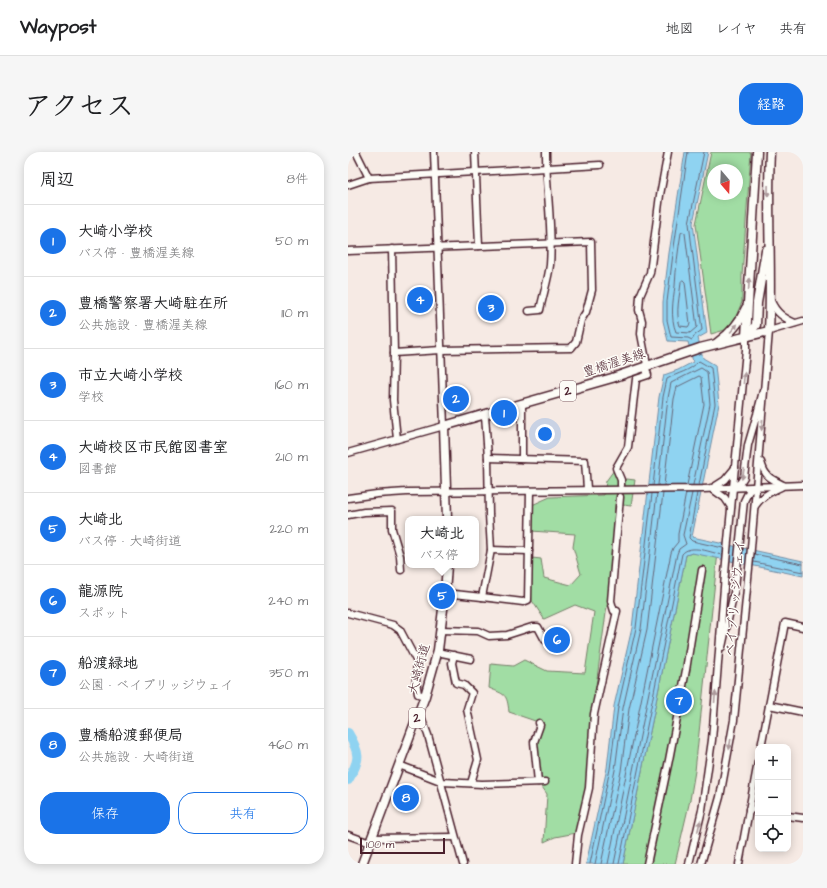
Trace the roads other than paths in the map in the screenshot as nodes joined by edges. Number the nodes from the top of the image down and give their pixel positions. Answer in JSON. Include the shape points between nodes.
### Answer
{"nodes":[{"id":1,"x":356,"y":152,"type":"edge"},
{"id":2,"x":434,"y":152,"type":"edge"},
{"id":3,"x":476,"y":152,"type":"edge"},
{"id":4,"x":546,"y":152,"type":"edge"},
{"id":5,"x":668,"y":152,"type":"edge"},
{"id":6,"x":757,"y":152,"type":"edge"},
{"id":7,"x":770,"y":152,"type":"edge"},
{"id":8,"x":600,"y":165,"type":"dead end"},
{"id":9,"x":546,"y":169,"type":"junction"},
{"id":10,"x":476,"y":171,"type":"junction"},
{"id":11,"x":435,"y":174,"type":"junction"},
{"id":12,"x":369,"y":178,"type":"junction"},
{"id":13,"x":348,"y":185,"type":"edge"},
{"id":14,"x":769,"y":235,"type":"junction"},
{"id":15,"x":551,"y":244,"type":"junction"},
{"id":16,"x":479,"y":246,"type":"junction"},
{"id":17,"x":438,"y":247,"type":"junction"},
{"id":18,"x":392,"y":249,"type":"junction"},
{"id":19,"x":348,"y":250,"type":"edge"},
{"id":20,"x":771,"y":301,"type":"junction"},
{"id":21,"x":748,"y":304,"type":"junction"},
{"id":22,"x":530,"y":311,"type":"dead end"},
{"id":23,"x":803,"y":320,"type":"edge"},
{"id":24,"x":795,"y":323,"type":"junction"},
{"id":25,"x":769,"y":331,"type":"junction"},
{"id":26,"x":746,"y":337,"type":"junction"},
{"id":27,"x":713,"y":345,"type":"junction"},
{"id":28,"x":441,"y":350,"type":"junction"},
{"id":29,"x":394,"y":353,"type":"junction"},
{"id":30,"x":646,"y":366,"type":"junction"},
{"id":31,"x":766,"y":382,"type":"junction"},
{"id":32,"x":522,"y":404,"type":"junction"},
{"id":33,"x":485,"y":415,"type":"junction"},
{"id":34,"x":444,"y":426,"type":"junction"},
{"id":35,"x":397,"y":439,"type":"junction"},
{"id":36,"x":348,"y":453,"type":"edge"},
{"id":37,"x":759,"y":456,"type":"junction"},
{"id":38,"x":488,"y":458,"type":"junction"},
{"id":39,"x":522,"y":459,"type":"junction"},
{"id":40,"x":735,"y":468,"type":"junction"},
{"id":41,"x":621,"y":485,"type":"dead end"},
{"id":42,"x":803,"y":485,"type":"edge"},
{"id":43,"x":757,"y":486,"type":"junction"},
{"id":44,"x":785,"y":486,"type":"junction"},
{"id":45,"x":711,"y":488,"type":"junction"},
{"id":46,"x":733,"y":488,"type":"junction"},
{"id":47,"x":587,"y":489,"type":"junction"},
{"id":48,"x":530,"y":491,"type":"junction"},
{"id":49,"x":489,"y":492,"type":"junction"},
{"id":50,"x":446,"y":493,"type":"junction"},
{"id":51,"x":620,"y":497,"type":"dead end"},
{"id":52,"x":348,"y":498,"type":"edge"},
{"id":53,"x":755,"y":506,"type":"junction"},
{"id":54,"x":731,"y":507,"type":"junction"},
{"id":55,"x":348,"y":515,"type":"edge"},
{"id":56,"x":447,"y":516,"type":"edge"},
{"id":57,"x":491,"y":550,"type":"junction"},
{"id":58,"x":529,"y":551,"type":"junction"},
{"id":59,"x":447,"y":568,"type":"edge"},
{"id":60,"x":401,"y":570,"type":"dead end"},
{"id":61,"x":702,"y":570,"type":"dead end"},
{"id":62,"x":446,"y":594,"type":"junction"},
{"id":63,"x":482,"y":597,"type":"junction"},
{"id":64,"x":348,"y":613,"type":"edge"},
{"id":65,"x":803,"y":626,"type":"edge"},
{"id":66,"x":440,"y":630,"type":"junction"},
{"id":67,"x":545,"y":640,"type":"dead end"},
{"id":68,"x":437,"y":652,"type":"junction"},
{"id":69,"x":454,"y":655,"type":"junction"},
{"id":70,"x":471,"y":659,"type":"dead end"},
{"id":71,"x":718,"y":663,"type":"junction"},
{"id":72,"x":426,"y":696,"type":"junction"},
{"id":73,"x":769,"y":705,"type":"junction"},
{"id":74,"x":803,"y":712,"type":"edge"},
{"id":75,"x":418,"y":714,"type":"junction"},
{"id":76,"x":539,"y":724,"type":"dead end"},
{"id":77,"x":762,"y":744,"type":"edge"},
{"id":78,"x":399,"y":765,"type":"junction"},
{"id":79,"x":755,"y":778,"type":"edge"},
{"id":80,"x":440,"y":780,"type":"junction"},
{"id":81,"x":538,"y":782,"type":"junction"},
{"id":82,"x":545,"y":782,"type":"dead end"},
{"id":83,"x":471,"y":783,"type":"junction"},
{"id":84,"x":749,"y":809,"type":"junction"},
{"id":85,"x":755,"y":810,"type":"edge"},
{"id":86,"x":791,"y":816,"type":"edge"},
{"id":87,"x":803,"y":818,"type":"edge"},
{"id":88,"x":348,"y":835,"type":"edge"},
{"id":89,"x":455,"y":837,"type":"junction"},
{"id":90,"x":370,"y":841,"type":"junction"},
{"id":91,"x":362,"y":864,"type":"edge"},
{"id":92,"x":463,"y":864,"type":"edge"},
{"id":93,"x":575,"y":864,"type":"edge"},
{"id":94,"x":647,"y":864,"type":"edge"},
{"id":95,"x":689,"y":864,"type":"edge"},
{"id":96,"x":701,"y":864,"type":"edge"},
{"id":97,"x":739,"y":864,"type":"edge"}],
"edges":[{"from":1,"to":12,"type":"street"},
{"from":2,"to":11,"type":"street"},
{"from":3,"to":10,"type":"street"},
{"from":4,"to":9,"type":"street"},
{"from":5,"to":30,"type":"street","via":[[650,273],[640,296],[641,334]]},
{"from":21,"to":6,"type":"main road","one_way":true},
{"from":7,"to":14,"type":"main road","one_way":true},
{"from":8,"to":9,"type":"street"},
{"from":9,"to":10,"type":"street"},
{"from":9,"to":15,"type":"street"},
{"from":10,"to":11,"type":"street"},
{"from":10,"to":16,"type":"street"},
{"from":11,"to":12,"type":"street"},
{"from":11,"to":17,"type":"street"},
{"from":12,"to":13,"type":"street"},
{"from":14,"to":20,"type":"main road"},
{"from":14,"to":26,"type":"main road","via":[[757,303],[756,325]]},
{"from":15,"to":16,"type":"street"},
{"from":15,"to":22,"type":"street","via":[[550,267],[540,310]]},
{"from":15,"to":28,"type":"street","via":[[592,242],[592,290],[576,342],[571,348]]},
{"from":16,"to":17,"type":"street"},
{"from":17,"to":18,"type":"street"},
{"from":17,"to":28,"type":"street"},
{"from":18,"to":19,"type":"street"},
{"from":18,"to":29,"type":"street"},
{"from":20,"to":24,"type":"street","via":[[780,314]]},
{"from":20,"to":25,"type":"main road"},
{"from":21,"to":26,"type":"main road"},
{"from":27,"to":21,"type":"main road","one_way":true,"via":[[735,327]]},
{"from":23,"to":24,"type":"street"},
{"from":24,"to":25,"type":"street"},
{"from":25,"to":26,"type":"main road","name":"豊橋渥美線","number":"2"},
{"from":25,"to":31,"type":"street","name":"ベイブリッジウェイ"},
{"from":26,"to":27,"type":"main road","name":"豊橋渥美線","number":"2"},
{"from":40,"to":26,"type":"street","name":"ベイブリッジウェイ","one_way":true},
{"from":27,"to":30,"type":"main road","name":"豊橋渥美線","number":"2"},
{"from":28,"to":29,"type":"street"},
{"from":28,"to":34,"type":"street"},
{"from":29,"to":35,"type":"street"},
{"from":30,"to":32,"type":"main road","name":"豊橋渥美線","number":"2"},
{"from":30,"to":41,"type":"street","via":[[648,375],[636,379],[628,447],[616,468]]},
{"from":31,"to":37,"type":"street","name":"ベイブリッジウェイ","one_way":true},
{"from":31,"to":46,"type":"street","one_way":true,"via":[[748,445],[744,477]]},
{"from":32,"to":33,"type":"main road","name":"豊橋渥美線","number":"2"},
{"from":32,"to":39,"type":"street"},
{"from":33,"to":34,"type":"main road","name":"豊橋渥美線","number":"2"},
{"from":33,"to":38,"type":"street"},
{"from":34,"to":35,"type":"street"},
{"from":34,"to":50,"type":"main road"},
{"from":35,"to":36,"type":"street"},
{"from":37,"to":43,"type":"street","name":"ベイブリッジウェイ"},
{"from":37,"to":44,"type":"street","via":[[766,475]]},
{"from":38,"to":39,"type":"street"},
{"from":38,"to":49,"type":"street"},
{"from":39,"to":47,"type":"street","via":[[585,461]]},
{"from":40,"to":45,"type":"street","via":[[725,480]]},
{"from":40,"to":46,"type":"street","name":"ベイブリッジウェイ"},
{"from":42,"to":44,"type":"street"},
{"from":43,"to":44,"type":"street"},
{"from":43,"to":46,"type":"street"},
{"from":43,"to":53,"type":"street","name":"ベイブリッジウェイ"},
{"from":43,"to":71,"type":"street","via":[[749,491],[744,501],[735,588]]},
{"from":44,"to":53,"type":"street","via":[[770,492]]},
{"from":45,"to":46,"type":"street"},
{"from":45,"to":47,"type":"street"},
{"from":45,"to":54,"type":"street","via":[[725,498]]},
{"from":46,"to":54,"type":"street","name":"ベイブリッジウェイ"},
{"from":47,"to":48,"type":"street"},
{"from":48,"to":49,"type":"street"},
{"from":48,"to":58,"type":"street"},
{"from":49,"to":50,"type":"street"},
{"from":49,"to":57,"type":"street"},
{"from":50,"to":52,"type":"street","via":[[407,492]]},
{"from":50,"to":56,"type":"main road"},
{"from":51,"to":93,"type":"street","via":[[611,601],[614,611],[617,611],[594,714],[589,788],[578,835]]},
{"from":53,"to":96,"type":"street","name":"ベイブリッジウェイ","one_way":true,"via":[[738,682],[728,754],[720,797]]},
{"from":54,"to":71,"type":"street","name":"ベイブリッジウェイ"},
{"from":55,"to":60,"type":"street","via":[[392,511],[392,529],[400,556]]},
{"from":57,"to":58,"type":"street"},
{"from":57,"to":63,"type":"street"},
{"from":58,"to":63,"type":"street","via":[[528,600],[523,602]]},
{"from":59,"to":62,"type":"main road","name":"大崎街道","number":"2"},
{"from":61,"to":94,"type":"street","via":[[686,670]]},
{"from":62,"to":63,"type":"street"},
{"from":62,"to":66,"type":"main road","name":"大崎街道","number":"2"},
{"from":64,"to":72,"type":"street","via":[[393,625],[400,630],[418,662],[418,694]]},
{"from":65,"to":73,"type":"street","via":[[785,623]]},
{"from":66,"to":67,"type":"street","via":[[478,631],[489,636],[507,635],[538,627]]},
{"from":66,"to":68,"type":"main road","name":"大崎街道","number":"2"},
{"from":68,"to":69,"type":"street"},
{"from":68,"to":72,"type":"main road","name":"大崎街道","number":"2"},
{"from":69,"to":70,"type":"street"},
{"from":69,"to":83,"type":"street","via":[[452,663],[456,683],[464,684],[472,693],[467,709],[478,760]]},
{"from":95,"to":71,"type":"street","name":"ベイブリッジウェイ","one_way":true,"via":[[706,784]]},
{"from":72,"to":75,"type":"main road","name":"大崎街道","number":"2"},
{"from":73,"to":74,"type":"street"},
{"from":73,"to":77,"type":"street"},
{"from":75,"to":78,"type":"main road","name":"大崎街道","number":"2"},
{"from":75,"to":80,"type":"street","via":[[428,735]]},
{"from":76,"to":81,"type":"street","via":[[534,742]]},
{"from":78,"to":80,"type":"street"},
{"from":78,"to":90,"type":"main road","name":"大崎街道","number":"2"},
{"from":79,"to":84,"type":"street"},
{"from":80,"to":83,"type":"street"},
{"from":80,"to":89,"type":"street"},
{"from":81,"to":82,"type":"street"},
{"from":81,"to":83,"type":"street"},
{"from":84,"to":85,"type":"street"},
{"from":84,"to":97,"type":"street"},
{"from":86,"to":87,"type":"street"},
{"from":88,"to":90,"type":"street"},
{"from":89,"to":90,"type":"street"},
{"from":89,"to":92,"type":"street"},
{"from":90,"to":91,"type":"main road","name":"大崎街道","number":"2"}]}
